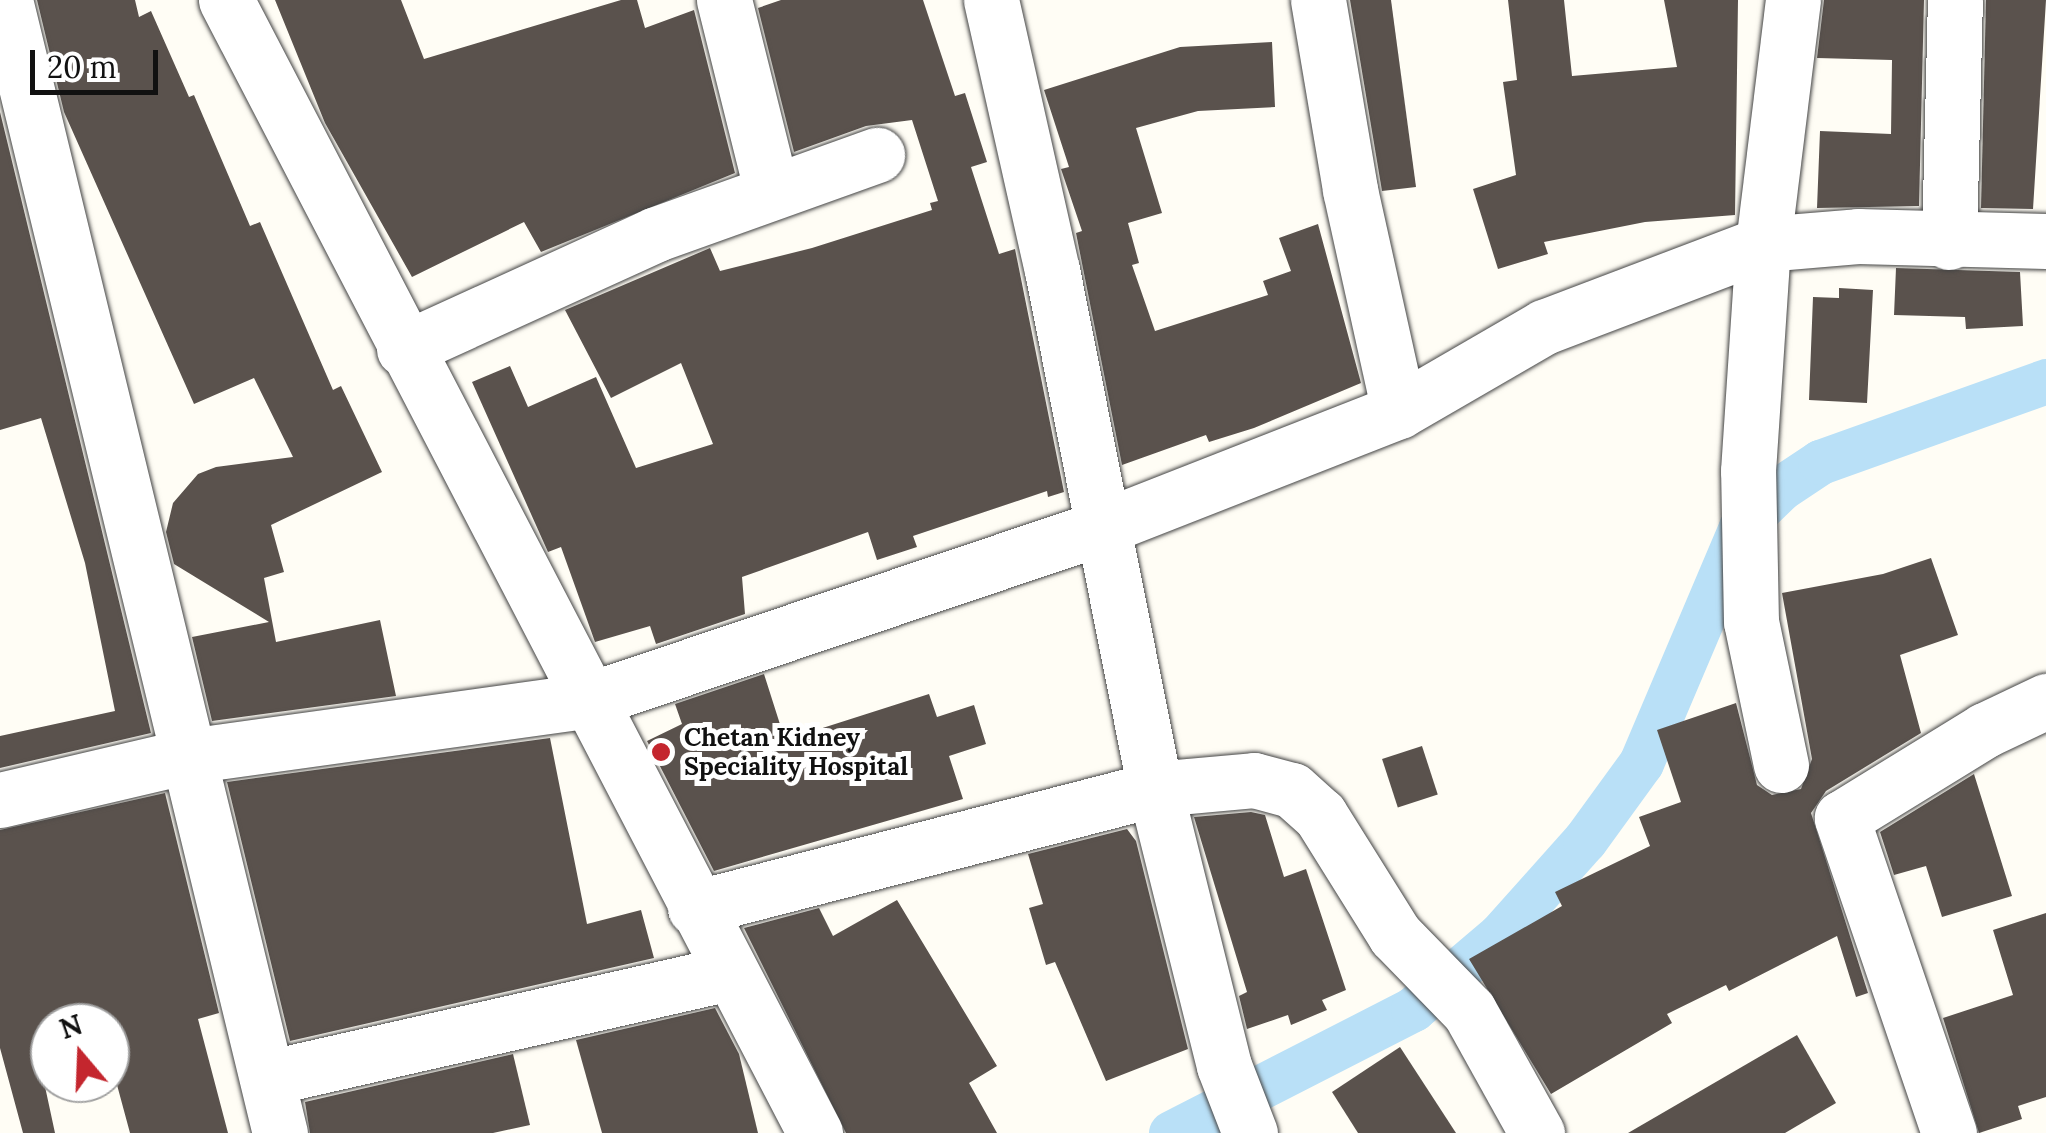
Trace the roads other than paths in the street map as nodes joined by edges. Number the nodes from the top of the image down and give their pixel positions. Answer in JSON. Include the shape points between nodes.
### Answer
{"nodes":[{"id":1,"x":5,"y":0,"type":"edge"},
{"id":2,"x":226,"y":0,"type":"edge"},
{"id":3,"x":724,"y":0,"type":"edge"},
{"id":4,"x":991,"y":0,"type":"edge"},
{"id":5,"x":1318,"y":0,"type":"edge"},
{"id":6,"x":1793,"y":0,"type":"edge"},
{"id":7,"x":1954,"y":0,"type":"edge"},
{"id":8,"x":877,"y":155,"type":"dead end"},
{"id":9,"x":771,"y":189,"type":"junction"},
{"id":10,"x":2046,"y":241,"type":"edge"},
{"id":11,"x":1949,"y":242,"type":"junction"},
{"id":12,"x":1763,"y":244,"type":"junction"},
{"id":13,"x":404,"y":349,"type":"junction"},
{"id":14,"x":1398,"y":410,"type":"junction"},
{"id":15,"x":1100,"y":528,"type":"junction"},
{"id":16,"x":586,"y":701,"type":"junction"},
{"id":17,"x":2046,"y":701,"type":"edge"},
{"id":18,"x":188,"y":756,"type":"junction"},
{"id":19,"x":1781,"y":765,"type":"dead end"},
{"id":20,"x":1155,"y":789,"type":"junction"},
{"id":21,"x":0,"y":800,"type":"edge"},
{"id":22,"x":695,"y":908,"type":"junction"},
{"id":23,"x":728,"y":973,"type":"junction"},
{"id":24,"x":267,"y":1078,"type":"junction"},
{"id":25,"x":1248,"y":1127,"type":"edge"},
{"id":26,"x":280,"y":1133,"type":"edge"},
{"id":27,"x":814,"y":1133,"type":"edge"},
{"id":28,"x":1537,"y":1133,"type":"edge"},
{"id":29,"x":1949,"y":1133,"type":"edge"}],
"edges":[{"from":1,"to":18,"type":"street"},
{"from":2,"to":13,"type":"street"},
{"from":3,"to":9,"type":"street"},
{"from":4,"to":15,"type":"street","via":[[1052,270]]},
{"from":5,"to":14,"type":"street"},
{"from":6,"to":12,"type":"street"},
{"from":7,"to":11,"type":"street"},
{"from":8,"to":9,"type":"street"},
{"from":9,"to":13,"type":"street"},
{"from":10,"to":11,"type":"street"},
{"from":11,"to":12,"type":"street","via":[[1858,236]]},
{"from":12,"to":14,"type":"street","via":[[1544,327]]},
{"from":12,"to":19,"type":"street","via":[[1748,471],[1751,622]]},
{"from":13,"to":16,"type":"street"},
{"from":14,"to":15,"type":"street"},
{"from":15,"to":16,"type":"street"},
{"from":15,"to":20,"type":"street"},
{"from":16,"to":18,"type":"street"},
{"from":16,"to":22,"type":"street"},
{"from":17,"to":29,"type":"street","via":[[1985,730],[1842,818]]},
{"from":18,"to":21,"type":"street"},
{"from":18,"to":24,"type":"street"},
{"from":20,"to":22,"type":"street"},
{"from":20,"to":25,"type":"street","via":[[1224,1066]]},
{"from":20,"to":28,"type":"street","via":[[1254,780],[1292,790],[1320,814],[1395,935],[1469,1010]]},
{"from":22,"to":23,"type":"street"},
{"from":23,"to":24,"type":"street"},
{"from":23,"to":27,"type":"street"},
{"from":24,"to":26,"type":"street"}]}
